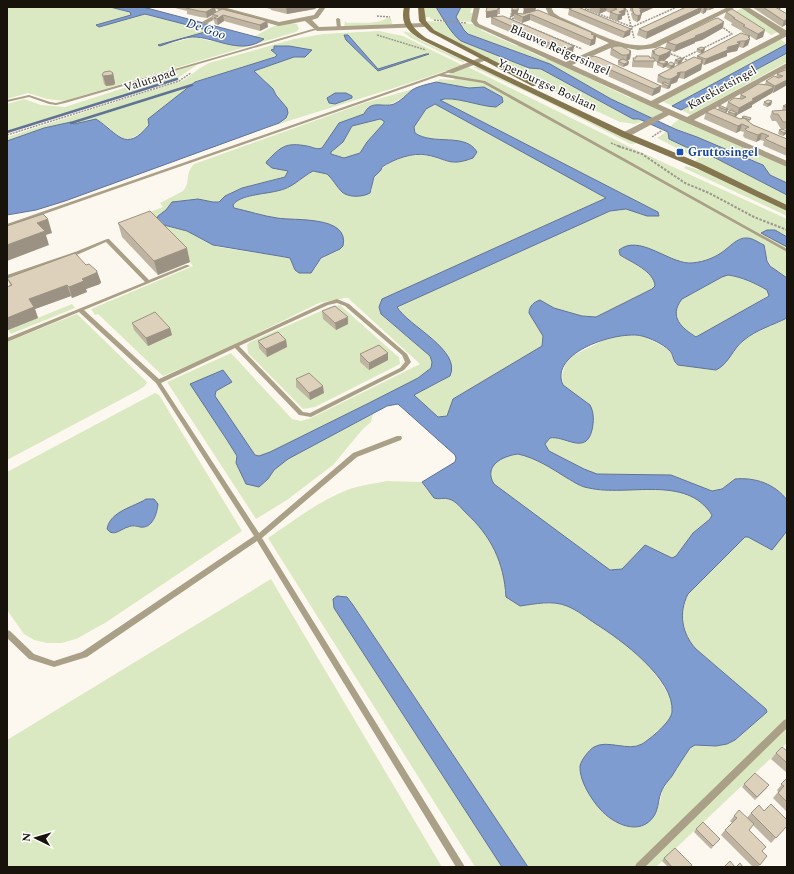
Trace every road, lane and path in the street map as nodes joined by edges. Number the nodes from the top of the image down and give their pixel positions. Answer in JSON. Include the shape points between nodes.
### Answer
{"nodes":[{"id":1,"x":215,"y":7,"type":"edge"},
{"id":2,"x":240,"y":7,"type":"edge"},
{"id":3,"x":323,"y":7,"type":"edge"},
{"id":4,"x":407,"y":7,"type":"edge"},
{"id":5,"x":421,"y":7,"type":"edge"},
{"id":6,"x":477,"y":7,"type":"edge"},
{"id":7,"x":513,"y":7,"type":"edge"},
{"id":8,"x":548,"y":7,"type":"edge"},
{"id":9,"x":619,"y":7,"type":"edge"},
{"id":10,"x":677,"y":7,"type":"edge"},
{"id":11,"x":743,"y":7,"type":"edge"},
{"id":12,"x":782,"y":7,"type":"edge"},
{"id":13,"x":229,"y":8,"type":"edge"},
{"id":14,"x":586,"y":8,"type":"edge"},
{"id":15,"x":592,"y":8,"type":"dead end"},
{"id":16,"x":630,"y":9,"type":"dead end"},
{"id":17,"x":731,"y":9,"type":"edge"},
{"id":18,"x":579,"y":10,"type":"edge"},
{"id":19,"x":627,"y":10,"type":"junction"},
{"id":20,"x":776,"y":10,"type":"edge"},
{"id":21,"x":377,"y":16,"type":"dead end"},
{"id":22,"x":390,"y":17,"type":"dead end"},
{"id":23,"x":517,"y":18,"type":"edge"},
{"id":24,"x":307,"y":19,"type":"junction"},
{"id":25,"x":338,"y":19,"type":"dead end"},
{"id":26,"x":503,"y":19,"type":"edge"},
{"id":27,"x":510,"y":19,"type":"junction"},
{"id":28,"x":289,"y":22,"type":"junction"},
{"id":29,"x":426,"y":22,"type":"junction"},
{"id":30,"x":204,"y":23,"type":"dead end"},
{"id":31,"x":468,"y":23,"type":"dead end"},
{"id":32,"x":408,"y":26,"type":"junction"},
{"id":33,"x":720,"y":26,"type":"edge"},
{"id":34,"x":339,"y":28,"type":"junction"},
{"id":35,"x":632,"y":28,"type":"junction"},
{"id":36,"x":317,"y":29,"type":"junction"},
{"id":37,"x":375,"y":30,"type":"junction"},
{"id":38,"x":786,"y":34,"type":"edge"},
{"id":39,"x":635,"y":40,"type":"dead end"},
{"id":40,"x":615,"y":43,"type":"junction"},
{"id":41,"x":653,"y":46,"type":"junction"},
{"id":42,"x":430,"y":52,"type":"dead end"},
{"id":43,"x":591,"y":54,"type":"junction"},
{"id":44,"x":683,"y":58,"type":"junction"},
{"id":45,"x":485,"y":59,"type":"junction"},
{"id":46,"x":473,"y":63,"type":"junction"},
{"id":47,"x":696,"y":63,"type":"edge"},
{"id":48,"x":787,"y":64,"type":"edge"},
{"id":49,"x":566,"y":65,"type":"junction"},
{"id":50,"x":450,"y":71,"type":"joint"},
{"id":51,"x":193,"y":72,"type":"dead end"},
{"id":52,"x":440,"y":75,"type":"junction"},
{"id":53,"x":7,"y":101,"type":"edge"},
{"id":54,"x":652,"y":104,"type":"junction"},
{"id":55,"x":669,"y":112,"type":"junction"},
{"id":56,"x":688,"y":120,"type":"junction"},
{"id":57,"x":668,"y":122,"type":"dead end"},
{"id":58,"x":634,"y":131,"type":"junction"},
{"id":59,"x":7,"y":135,"type":"edge"},
{"id":60,"x":625,"y":135,"type":"junction"},
{"id":61,"x":655,"y":136,"type":"dead end"},
{"id":62,"x":607,"y":141,"type":"dead end"},
{"id":63,"x":787,"y":164,"type":"edge"},
{"id":64,"x":699,"y":166,"type":"junction"},
{"id":65,"x":787,"y":208,"type":"edge"},
{"id":66,"x":7,"y":226,"type":"edge"},
{"id":67,"x":787,"y":230,"type":"edge"},
{"id":68,"x":787,"y":251,"type":"edge"},
{"id":69,"x":188,"y":266,"type":"dead end"},
{"id":70,"x":7,"y":277,"type":"edge"},
{"id":71,"x":148,"y":282,"type":"junction"},
{"id":72,"x":80,"y":310,"type":"junction"},
{"id":73,"x":7,"y":340,"type":"edge"},
{"id":74,"x":236,"y":346,"type":"junction"},
{"id":75,"x":158,"y":382,"type":"junction"},
{"id":76,"x":399,"y":438,"type":"dead end"},
{"id":77,"x":258,"y":537,"type":"junction"},
{"id":78,"x":7,"y":633,"type":"edge"},
{"id":79,"x":787,"y":723,"type":"edge"},
{"id":80,"x":461,"y":867,"type":"edge"},
{"id":81,"x":639,"y":867,"type":"edge"}],
"edges":[{"from":1,"to":13,"type":"street"},
{"from":2,"to":28,"type":"street"},
{"from":3,"to":24,"type":"street","via":[[316,17]]},
{"from":4,"to":32,"type":"main road","via":[[405,18]]},
{"from":5,"to":29,"type":"main road","via":[[420,18]]},
{"from":6,"to":49,"type":"street","name":"Blauwe Reigersingel","via":[[474,21],[477,24]]},
{"from":7,"to":27,"type":"path"},
{"from":8,"to":40,"type":"street","via":[[551,14],[558,18]]},
{"from":9,"to":19,"type":"path"},
{"from":10,"to":35,"type":"path"},
{"from":11,"to":38,"type":"street"},
{"from":12,"to":20,"type":"path"},
{"from":13,"to":28,"type":"street","via":[[278,24]]},
{"from":13,"to":30,"type":"street"},
{"from":14,"to":15,"type":"path"},
{"from":14,"to":18,"type":"path"},
{"from":14,"to":35,"type":"path"},
{"from":16,"to":19,"type":"path"},
{"from":17,"to":41,"type":"street"},
{"from":19,"to":35,"type":"path"},
{"from":21,"to":22,"type":"path"},
{"from":23,"to":27,"type":"path"},
{"from":24,"to":28,"type":"street"},
{"from":24,"to":36,"type":"street"},
{"from":25,"to":34,"type":"lane"},
{"from":26,"to":27,"type":"path"},
{"from":27,"to":43,"type":"path"},
{"from":29,"to":31,"type":"path"},
{"from":29,"to":32,"type":"street"},
{"from":29,"to":45,"type":"main road","name":"Ypenburgse Boslaan","via":[[439,36]]},
{"from":32,"to":37,"type":"street"},
{"from":32,"to":46,"type":"main road","name":"Ypenburgse Boslaan","via":[[424,39]]},
{"from":33,"to":44,"type":"path","via":[[732,34]]},
{"from":34,"to":36,"type":"street"},
{"from":34,"to":37,"type":"street"},
{"from":35,"to":39,"type":"path"},
{"from":36,"to":53,"type":"lane","via":[[65,102],[49,103],[29,96]]},
{"from":37,"to":42,"type":"path","via":[[379,36]]},
{"from":38,"to":54,"type":"street","via":[[772,38]]},
{"from":40,"to":41,"type":"street","via":[[639,49]]},
{"from":40,"to":43,"type":"street"},
{"from":41,"to":44,"type":"path"},
{"from":43,"to":49,"type":"street"},
{"from":44,"to":47,"type":"path"},
{"from":45,"to":46,"type":"street"},
{"from":45,"to":58,"type":"main road","name":"Ypenburgse Boslaan"},
{"from":46,"to":50,"type":"street"},
{"from":46,"to":60,"type":"main road","name":"Ypenburgse Boslaan"},
{"from":48,"to":56,"type":"street","name":"Karekietsingel"},
{"from":49,"to":54,"type":"street","name":"Blauwe Reigersingel"},
{"from":50,"to":52,"type":"lane"},
{"from":51,"to":59,"type":"path","name":"Valutapad","via":[[179,81]]},
{"from":52,"to":66,"type":"lane"},
{"from":52,"to":68,"type":"lane","via":[[484,82]]},
{"from":54,"to":55,"type":"street"},
{"from":55,"to":56,"type":"street","name":"Karekietsingel"},
{"from":55,"to":58,"type":"street","name":"Karekietsingel"},
{"from":56,"to":63,"type":"street"},
{"from":57,"to":61,"type":"path"},
{"from":58,"to":60,"type":"street","name":"Karekietsingel"},
{"from":58,"to":64,"type":"main road","name":"Ypenburgse Boslaan"},
{"from":60,"to":64,"type":"main road","name":"Ypenburgse Boslaan"},
{"from":62,"to":67,"type":"path","via":[[642,154],[685,183],[754,217]]},
{"from":64,"to":65,"type":"main road","name":"Ypenburgse Boslaan"},
{"from":69,"to":71,"type":"lane"},
{"from":70,"to":71,"type":"lane","via":[[107,240]]},
{"from":71,"to":72,"type":"lane"},
{"from":72,"to":73,"type":"lane"},
{"from":72,"to":75,"type":"lane"},
{"from":74,"to":74,"type":"lane","via":[[301,414],[306,415],[311,415],[402,369],[408,362],[404,354],[347,305],[337,302],[326,304]]},
{"from":74,"to":75,"type":"lane"},
{"from":75,"to":77,"type":"lane"},
{"from":76,"to":77,"type":"lane","via":[[355,454]]},
{"from":77,"to":78,"type":"lane","via":[[84,654],[54,664],[32,657]]},
{"from":77,"to":80,"type":"lane"},
{"from":79,"to":81,"type":"lane"}]}
